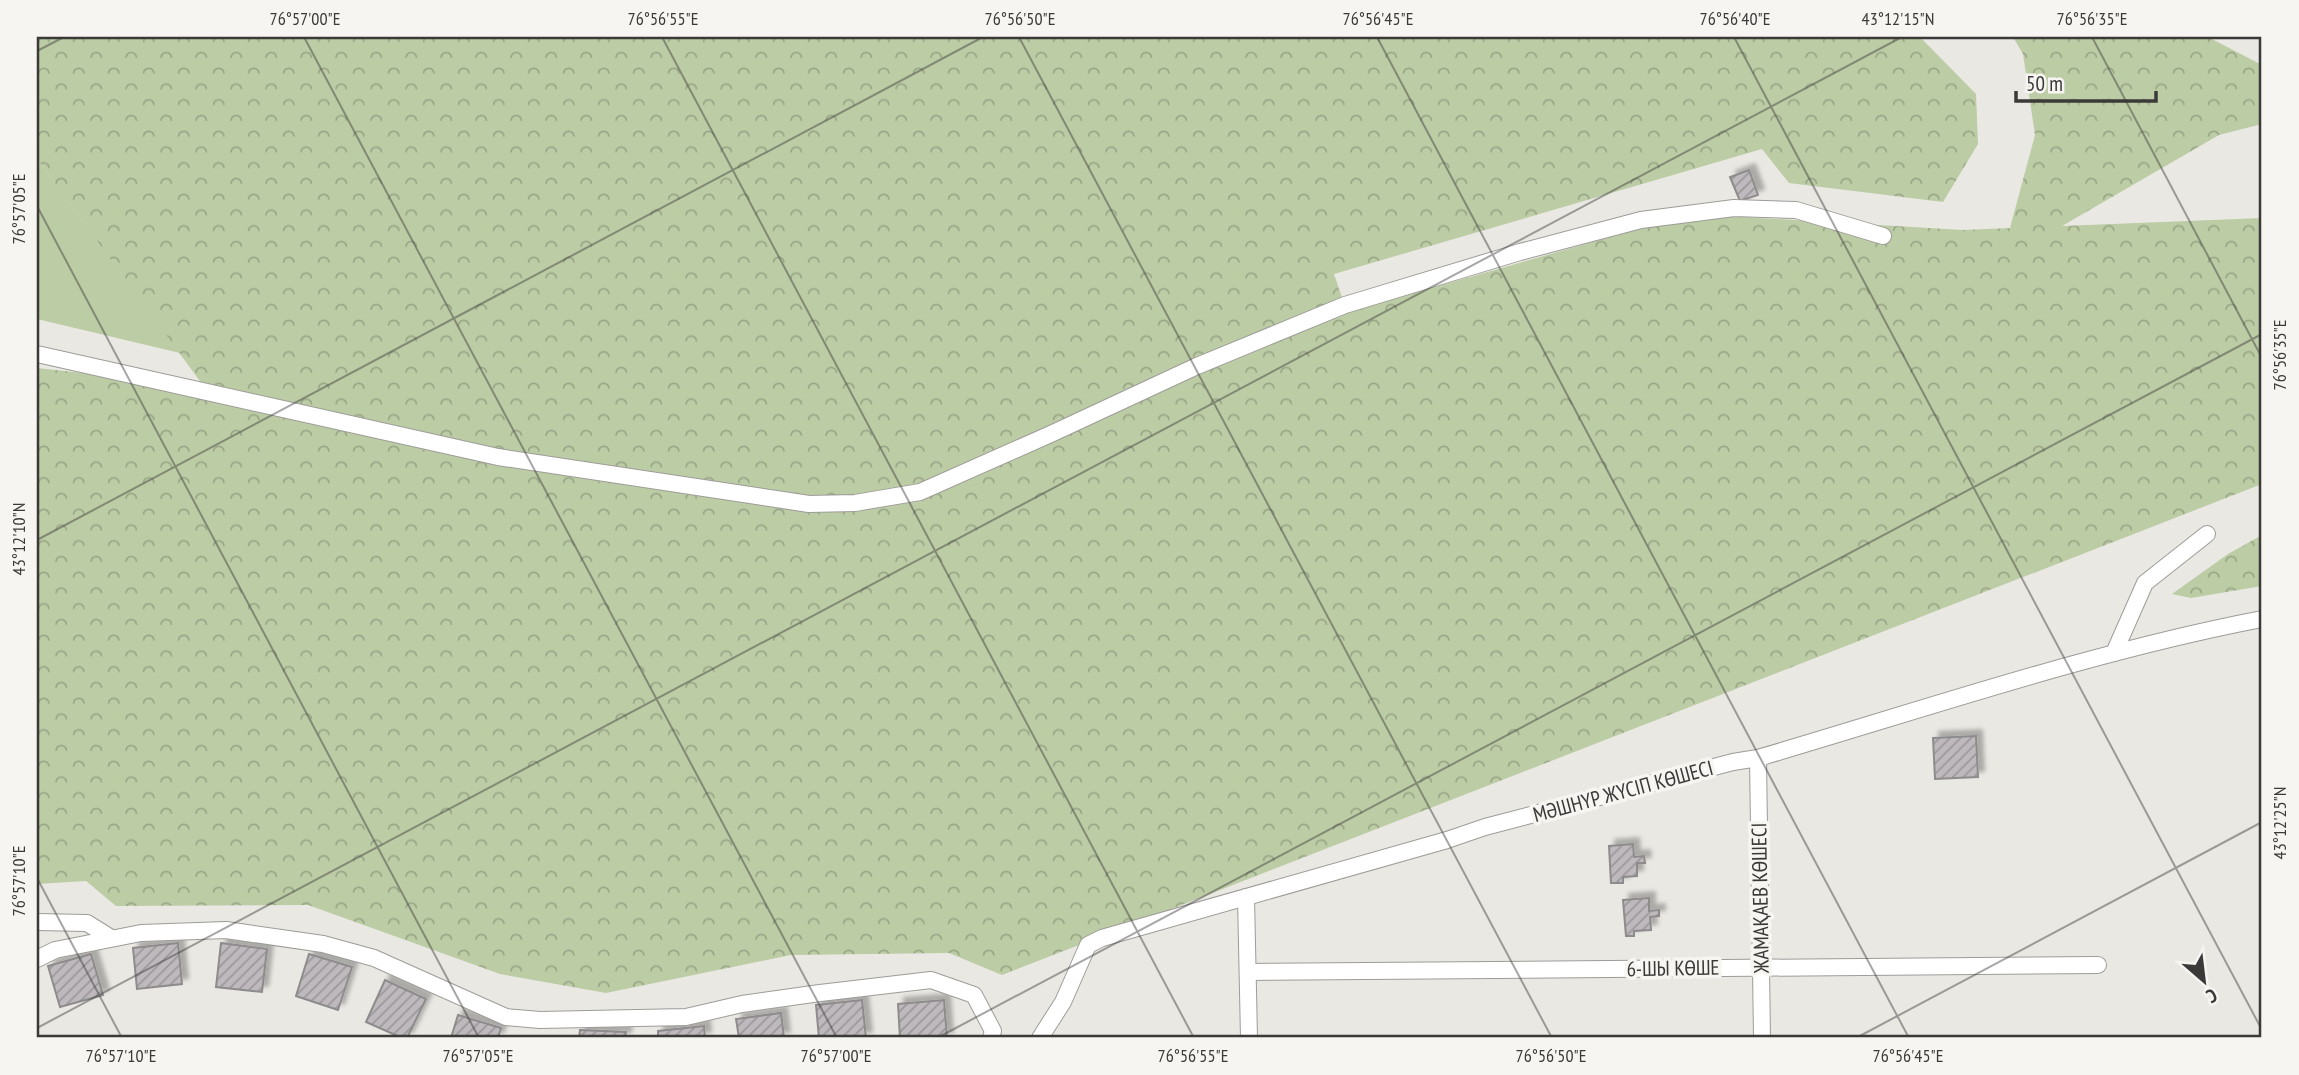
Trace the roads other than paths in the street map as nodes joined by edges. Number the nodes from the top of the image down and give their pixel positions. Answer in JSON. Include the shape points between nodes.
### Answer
{"nodes":[{"id":1,"x":1883,"y":236,"type":"dead end"},
{"id":2,"x":37,"y":354,"type":"edge"},
{"id":3,"x":2207,"y":534,"type":"dead end"},
{"id":4,"x":2262,"y":618,"type":"edge"},
{"id":5,"x":2115,"y":653,"type":"junction"},
{"id":6,"x":1758,"y":758,"type":"junction"},
{"id":7,"x":1246,"y":897,"type":"junction"},
{"id":8,"x":37,"y":922,"type":"edge"},
{"id":9,"x":111,"y":938,"type":"junction"},
{"id":10,"x":37,"y":959,"type":"edge"},
{"id":11,"x":2098,"y":965,"type":"dead end"},
{"id":12,"x":1762,"y":967,"type":"junction"},
{"id":13,"x":1248,"y":972,"type":"junction"},
{"id":14,"x":991,"y":1038,"type":"edge"},
{"id":15,"x":1040,"y":1038,"type":"edge"},
{"id":16,"x":1249,"y":1038,"type":"edge"},
{"id":17,"x":1762,"y":1038,"type":"edge"}],
"edges":[{"from":1,"to":2,"type":"street","via":[[1796,210],[1734,208],[1641,220],[1345,305],[1197,366],[920,492],[855,503],[809,504],[498,457]]},
{"from":3,"to":5,"type":"street","via":[[2145,583]]},
{"from":4,"to":5,"type":"street","name":"МӘШHҮР ЖҮСІП КӨШЕСІ"},
{"from":5,"to":6,"type":"street","name":"МӘШHҮР ЖҮСІП КӨШЕСІ"},
{"from":6,"to":7,"type":"street","name":"МӘШHҮР ЖҮСІП КӨШЕСІ","via":[[1485,827]]},
{"from":6,"to":12,"type":"street","name":"ЖАМАҚАЕВ КӨШЕСІ"},
{"from":7,"to":13,"type":"street"},
{"from":7,"to":15,"type":"street","name":"МӘШHҮР ЖҮСІП КӨШЕСІ","via":[[1088,945],[1063,1002]]},
{"from":8,"to":9,"type":"street","via":[[87,923]]},
{"from":9,"to":10,"type":"street","via":[[55,950]]},
{"from":9,"to":14,"type":"street","via":[[226,930],[324,944],[374,958],[506,1017],[540,1020],[685,1017],[820,992],[931,980],[974,995],[993,1031]]},
{"from":11,"to":12,"type":"street","name":"6-ШЫ КӨШЕ"},
{"from":12,"to":13,"type":"street","name":"6-ШЫ КӨШЕ"},
{"from":12,"to":17,"type":"street","name":"ЖАМАҚАЕВ КӨШЕСІ"},
{"from":13,"to":16,"type":"street"}]}
